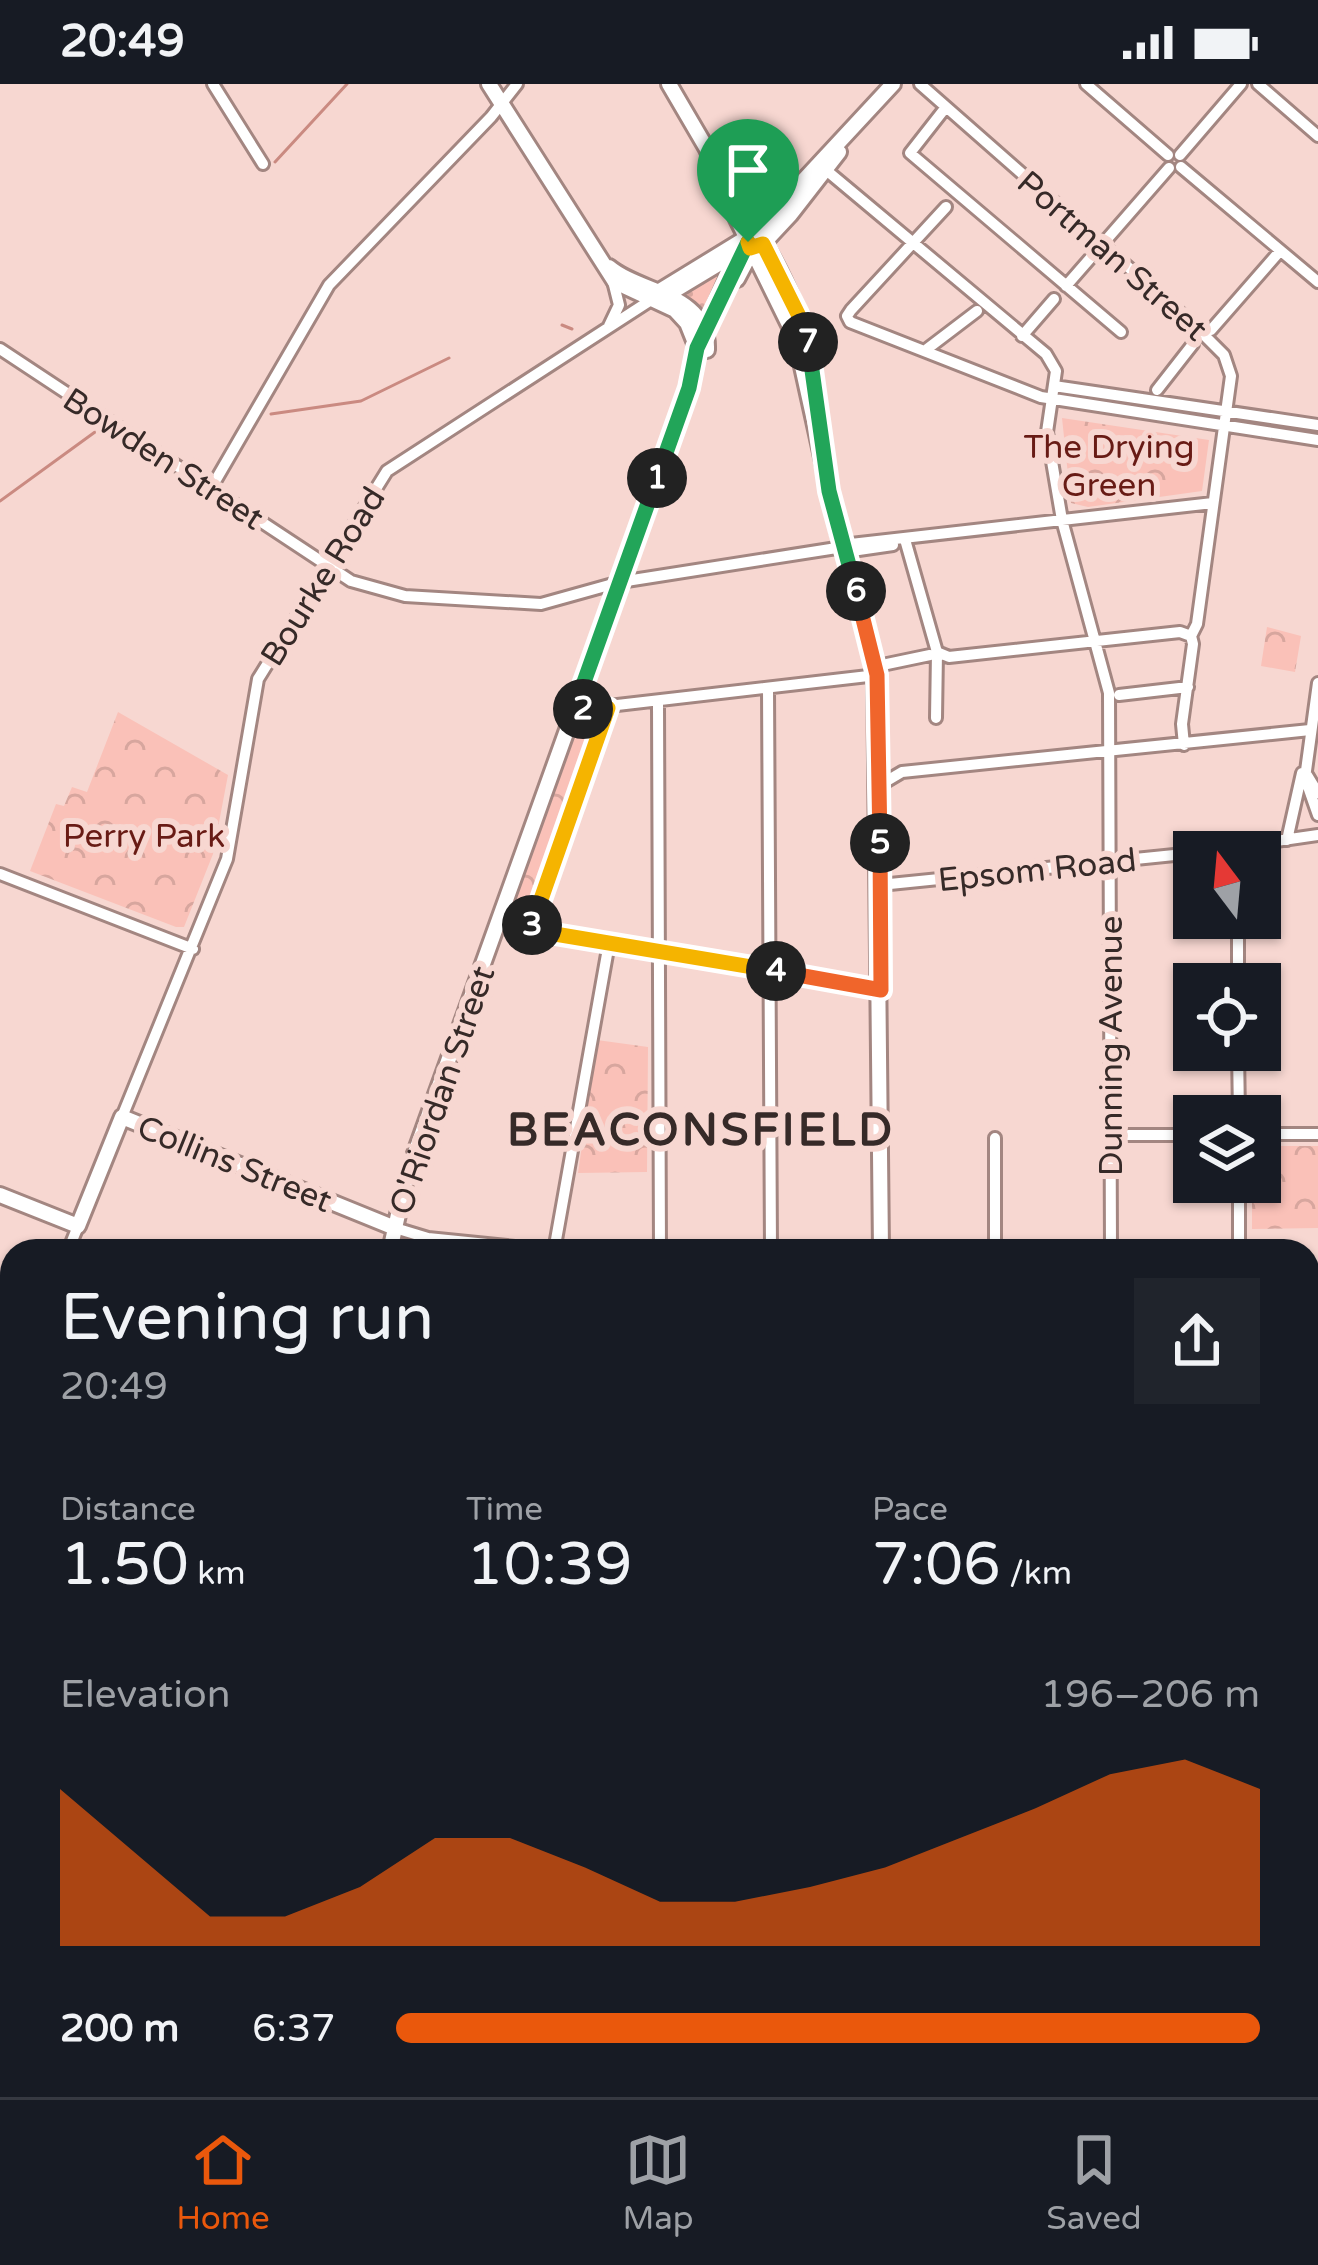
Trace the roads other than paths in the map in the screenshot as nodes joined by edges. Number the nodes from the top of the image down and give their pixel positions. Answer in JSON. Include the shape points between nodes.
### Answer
{"nodes":[{"id":1,"x":213,"y":84,"type":"edge"},
{"id":2,"x":489,"y":84,"type":"edge"},
{"id":3,"x":517,"y":84,"type":"edge"},
{"id":4,"x":669,"y":84,"type":"edge"},
{"id":5,"x":892,"y":84,"type":"edge"},
{"id":6,"x":920,"y":84,"type":"edge"},
{"id":7,"x":1086,"y":84,"type":"edge"},
{"id":8,"x":1241,"y":84,"type":"edge"},
{"id":9,"x":1258,"y":84,"type":"edge"},
{"id":10,"x":502,"y":103,"type":"junction"},
{"id":11,"x":946,"y":107,"type":"junction"},
{"id":12,"x":866,"y":114,"type":"junction"},
{"id":13,"x":1318,"y":136,"type":"edge"},
{"id":14,"x":1174,"y":161,"type":"junction"},
{"id":15,"x":263,"y":164,"type":"dead end"},
{"id":16,"x":826,"y":170,"type":"junction"},
{"id":17,"x":728,"y":193,"type":"junction"},
{"id":18,"x":946,"y":207,"type":"dead end"},
{"id":19,"x":773,"y":214,"type":"junction"},
{"id":20,"x":751,"y":244,"type":"junction"},
{"id":21,"x":911,"y":244,"type":"junction"},
{"id":22,"x":1102,"y":244,"type":"junction"},
{"id":23,"x":1280,"y":251,"type":"junction"},
{"id":24,"x":609,"y":270,"type":"junction"},
{"id":25,"x":1318,"y":282,"type":"edge"},
{"id":26,"x":1066,"y":286,"type":"junction"},
{"id":27,"x":660,"y":295,"type":"junction"},
{"id":28,"x":1054,"y":299,"type":"dead end"},
{"id":29,"x":977,"y":311,"type":"dead end"},
{"id":30,"x":608,"y":328,"type":"junction"},
{"id":31,"x":1211,"y":330,"type":"dead end"},
{"id":32,"x":704,"y":332,"type":"junction"},
{"id":33,"x":1121,"y":332,"type":"dead end"},
{"id":34,"x":1022,"y":336,"type":"junction"},
{"id":35,"x":1193,"y":344,"type":"dead end"},
{"id":36,"x":0,"y":349,"type":"edge"},
{"id":37,"x":702,"y":349,"type":"junction"},
{"id":38,"x":927,"y":350,"type":"junction"},
{"id":39,"x":1156,"y":390,"type":"dead end"},
{"id":40,"x":1053,"y":393,"type":"junction"},
{"id":41,"x":1228,"y":411,"type":"junction"},
{"id":42,"x":1227,"y":425,"type":"junction"},
{"id":43,"x":1318,"y":425,"type":"edge"},
{"id":44,"x":1318,"y":440,"type":"edge"},
{"id":45,"x":210,"y":490,"type":"junction"},
{"id":46,"x":1213,"y":507,"type":"junction"},
{"id":47,"x":1062,"y":523,"type":"junction"},
{"id":48,"x":906,"y":543,"type":"junction"},
{"id":49,"x":843,"y":548,"type":"junction"},
{"id":50,"x":329,"y":567,"type":"junction"},
{"id":51,"x":620,"y":582,"type":"junction"},
{"id":52,"x":1191,"y":636,"type":"junction"},
{"id":53,"x":1097,"y":642,"type":"junction"},
{"id":54,"x":933,"y":653,"type":"junction"},
{"id":55,"x":882,"y":669,"type":"junction"},
{"id":56,"x":1318,"y":683,"type":"edge"},
{"id":57,"x":1188,"y":687,"type":"junction"},
{"id":58,"x":768,"y":688,"type":"junction"},
{"id":59,"x":1114,"y":696,"type":"junction"},
{"id":60,"x":658,"y":703,"type":"junction"},
{"id":61,"x":608,"y":708,"type":"junction"},
{"id":62,"x":574,"y":710,"type":"junction"},
{"id":63,"x":936,"y":718,"type":"dead end"},
{"id":64,"x":1310,"y":730,"type":"junction"},
{"id":65,"x":1184,"y":745,"type":"junction"},
{"id":66,"x":1109,"y":753,"type":"junction"},
{"id":67,"x":1306,"y":758,"type":"junction"},
{"id":68,"x":1305,"y":772,"type":"junction"},
{"id":69,"x":880,"y":785,"type":"junction"},
{"id":70,"x":1318,"y":793,"type":"edge"},
{"id":71,"x":1318,"y":814,"type":"edge"},
{"id":72,"x":1318,"y":835,"type":"edge"},
{"id":73,"x":1287,"y":840,"type":"junction"},
{"id":74,"x":1281,"y":841,"type":"edge"},
{"id":75,"x":1173,"y":855,"type":"edge"},
{"id":76,"x":1110,"y":863,"type":"junction"},
{"id":77,"x":0,"y":874,"type":"edge"},
{"id":78,"x":880,"y":885,"type":"junction"},
{"id":79,"x":497,"y":923,"type":"junction"},
{"id":80,"x":531,"y":930,"type":"junction"},
{"id":81,"x":609,"y":944,"type":"junction"},
{"id":82,"x":193,"y":949,"type":"junction"},
{"id":83,"x":660,"y":951,"type":"junction"},
{"id":84,"x":771,"y":970,"type":"junction"},
{"id":85,"x":881,"y":990,"type":"junction"},
{"id":86,"x":122,"y":1117,"type":"junction"},
{"id":87,"x":1281,"y":1134,"type":"edge"},
{"id":88,"x":1318,"y":1134,"type":"edge"},
{"id":89,"x":1111,"y":1135,"type":"junction"},
{"id":90,"x":1173,"y":1135,"type":"edge"},
{"id":91,"x":995,"y":1138,"type":"dead end"},
{"id":92,"x":0,"y":1195,"type":"edge"},
{"id":93,"x":1239,"y":1203,"type":"edge"},
{"id":94,"x":78,"y":1226,"type":"junction"},
{"id":95,"x":394,"y":1228,"type":"junction"},
{"id":96,"x":73,"y":1239,"type":"edge"},
{"id":97,"x":392,"y":1239,"type":"edge"},
{"id":98,"x":438,"y":1239,"type":"edge"},
{"id":99,"x":557,"y":1239,"type":"edge"},
{"id":100,"x":660,"y":1239,"type":"edge"},
{"id":101,"x":771,"y":1239,"type":"edge"},
{"id":102,"x":881,"y":1239,"type":"edge"},
{"id":103,"x":995,"y":1239,"type":"edge"},
{"id":104,"x":1111,"y":1239,"type":"edge"},
{"id":105,"x":1239,"y":1239,"type":"edge"}],
"edges":[{"from":1,"to":15,"type":"street"},
{"from":2,"to":10,"type":"main road"},
{"from":3,"to":10,"type":"street"},
{"from":4,"to":17,"type":"main road"},
{"from":5,"to":12,"type":"main road"},
{"from":6,"to":11,"type":"street","name":"Portman Street"},
{"from":7,"to":14,"type":"street"},
{"from":8,"to":14,"type":"street"},
{"from":9,"to":13,"type":"street"},
{"from":10,"to":24,"type":"main road"},
{"from":10,"to":45,"type":"street","via":[[328,285]]},
{"from":11,"to":22,"type":"street","name":"Portman Street"},
{"from":11,"to":26,"type":"street","via":[[910,151]]},
{"from":12,"to":16,"type":"main road"},
{"from":12,"to":19,"type":"main road"},
{"from":14,"to":22,"type":"street"},
{"from":14,"to":23,"type":"street"},
{"from":16,"to":20,"type":"main road"},
{"from":16,"to":21,"type":"street"},
{"from":17,"to":19,"type":"main road","via":[[754,214]]},
{"from":17,"to":20,"type":"main road"},
{"from":18,"to":21,"type":"street"},
{"from":19,"to":20,"type":"main road"},
{"from":20,"to":27,"type":"main road","name":"Bourke Road"},
{"from":20,"to":32,"type":"main road"},
{"from":20,"to":37,"type":"main road","name":"O'Riordan Street"},
{"from":20,"to":49,"type":"main road","via":[[806,336]]},
{"from":21,"to":34,"type":"street"},
{"from":21,"to":38,"type":"street","via":[[847,316]]},
{"from":22,"to":26,"type":"street"},
{"from":22,"to":41,"type":"street","name":"Portman Street","via":[[1216,345],[1231,376]]},
{"from":23,"to":25,"type":"street"},
{"from":23,"to":31,"type":"street"},
{"from":24,"to":27,"type":"main road"},
{"from":24,"to":30,"type":"street","via":[[619,305]]},
{"from":26,"to":33,"type":"street"},
{"from":27,"to":30,"type":"street","name":"Bourke Road"},
{"from":27,"to":32,"type":"main road","via":[[689,310]]},
{"from":27,"to":37,"type":"main road"},
{"from":28,"to":34,"type":"street"},
{"from":29,"to":38,"type":"street"},
{"from":30,"to":50,"type":"street","name":"Bourke Road","via":[[387,471]]},
{"from":32,"to":37,"type":"main road","name":"O'Riordan Street"},
{"from":34,"to":40,"type":"street","via":[[1053,363]]},
{"from":35,"to":39,"type":"street"},
{"from":36,"to":45,"type":"street","name":"Bowden Street"},
{"from":37,"to":51,"type":"main road","name":"O'Riordan Street"},
{"from":38,"to":40,"type":"street"},
{"from":40,"to":41,"type":"street"},
{"from":40,"to":42,"type":"street"},
{"from":40,"to":47,"type":"street","name":"Dunning Avenue","via":[[1047,428]]},
{"from":41,"to":42,"type":"street","name":"Portman Street"},
{"from":41,"to":43,"type":"street"},
{"from":42,"to":44,"type":"street"},
{"from":42,"to":46,"type":"street","name":"Portman Street"},
{"from":45,"to":50,"type":"street","name":"Bowden Street"},
{"from":46,"to":47,"type":"street"},
{"from":46,"to":52,"type":"street","name":"Portman Street"},
{"from":47,"to":48,"type":"street"},
{"from":47,"to":49,"type":"street"},
{"from":47,"to":53,"type":"street","name":"Dunning Avenue"},
{"from":48,"to":49,"type":"street"},
{"from":48,"to":54,"type":"street"},
{"from":49,"to":51,"type":"street","name":"Bowden Street"},
{"from":49,"to":55,"type":"main road"},
{"from":50,"to":51,"type":"street","name":"Bowden Street","via":[[405,596],[488,601],[557,602]]},
{"from":50,"to":82,"type":"street","name":"Bourke Road","via":[[259,679],[227,859]]},
{"from":51,"to":62,"type":"main road","name":"O'Riordan Street"},
{"from":52,"to":53,"type":"street"},
{"from":52,"to":57,"type":"street","name":"Portman Street"},
{"from":53,"to":54,"type":"street"},
{"from":53,"to":59,"type":"street","name":"Dunning Avenue"},
{"from":54,"to":55,"type":"street"},
{"from":54,"to":63,"type":"street"},
{"from":55,"to":58,"type":"street"},
{"from":55,"to":69,"type":"main road"},
{"from":56,"to":64,"type":"street"},
{"from":57,"to":59,"type":"street"},
{"from":57,"to":65,"type":"street","name":"Portman Street"},
{"from":58,"to":60,"type":"street"},
{"from":58,"to":84,"type":"street"},
{"from":59,"to":66,"type":"street","name":"Dunning Avenue"},
{"from":60,"to":61,"type":"street"},
{"from":60,"to":83,"type":"street"},
{"from":61,"to":62,"type":"street"},
{"from":61,"to":80,"type":"street"},
{"from":62,"to":79,"type":"main road","name":"O'Riordan Street"},
{"from":64,"to":65,"type":"street"},
{"from":64,"to":67,"type":"street"},
{"from":65,"to":66,"type":"street"},
{"from":66,"to":69,"type":"street","via":[[902,772]]},
{"from":66,"to":76,"type":"street","name":"Dunning Avenue"},
{"from":67,"to":68,"type":"street"},
{"from":67,"to":73,"type":"street"},
{"from":68,"to":70,"type":"street"},
{"from":68,"to":71,"type":"street"},
{"from":69,"to":78,"type":"main road"},
{"from":72,"to":73,"type":"street","name":"Epsom Road"},
{"from":73,"to":74,"type":"street","name":"Epsom Road"},
{"from":75,"to":76,"type":"street","name":"Epsom Road"},
{"from":76,"to":78,"type":"street","name":"Epsom Road"},
{"from":76,"to":89,"type":"street","name":"Dunning Avenue"},
{"from":77,"to":82,"type":"street"},
{"from":78,"to":85,"type":"main road"},
{"from":79,"to":80,"type":"street"},
{"from":79,"to":95,"type":"main road","name":"O'Riordan Street"},
{"from":80,"to":81,"type":"street"},
{"from":81,"to":83,"type":"street"},
{"from":81,"to":99,"type":"street"},
{"from":82,"to":86,"type":"street","name":"Bourke Road"},
{"from":83,"to":84,"type":"street"},
{"from":83,"to":100,"type":"street"},
{"from":84,"to":85,"type":"street"},
{"from":84,"to":101,"type":"street"},
{"from":85,"to":102,"type":"main road"},
{"from":86,"to":94,"type":"main road","name":"Bourke Road"},
{"from":86,"to":95,"type":"main road","name":"Collins Street"},
{"from":87,"to":88,"type":"street"},
{"from":89,"to":90,"type":"street"},
{"from":89,"to":104,"type":"street","name":"Dunning Avenue"},
{"from":91,"to":103,"type":"street"},
{"from":92,"to":94,"type":"main road"},
{"from":93,"to":105,"type":"street"},
{"from":94,"to":96,"type":"street","name":"Bourke Road"},
{"from":95,"to":97,"type":"main road","name":"O'Riordan Street"},
{"from":95,"to":98,"type":"street","name":"Collins Street"}]}
